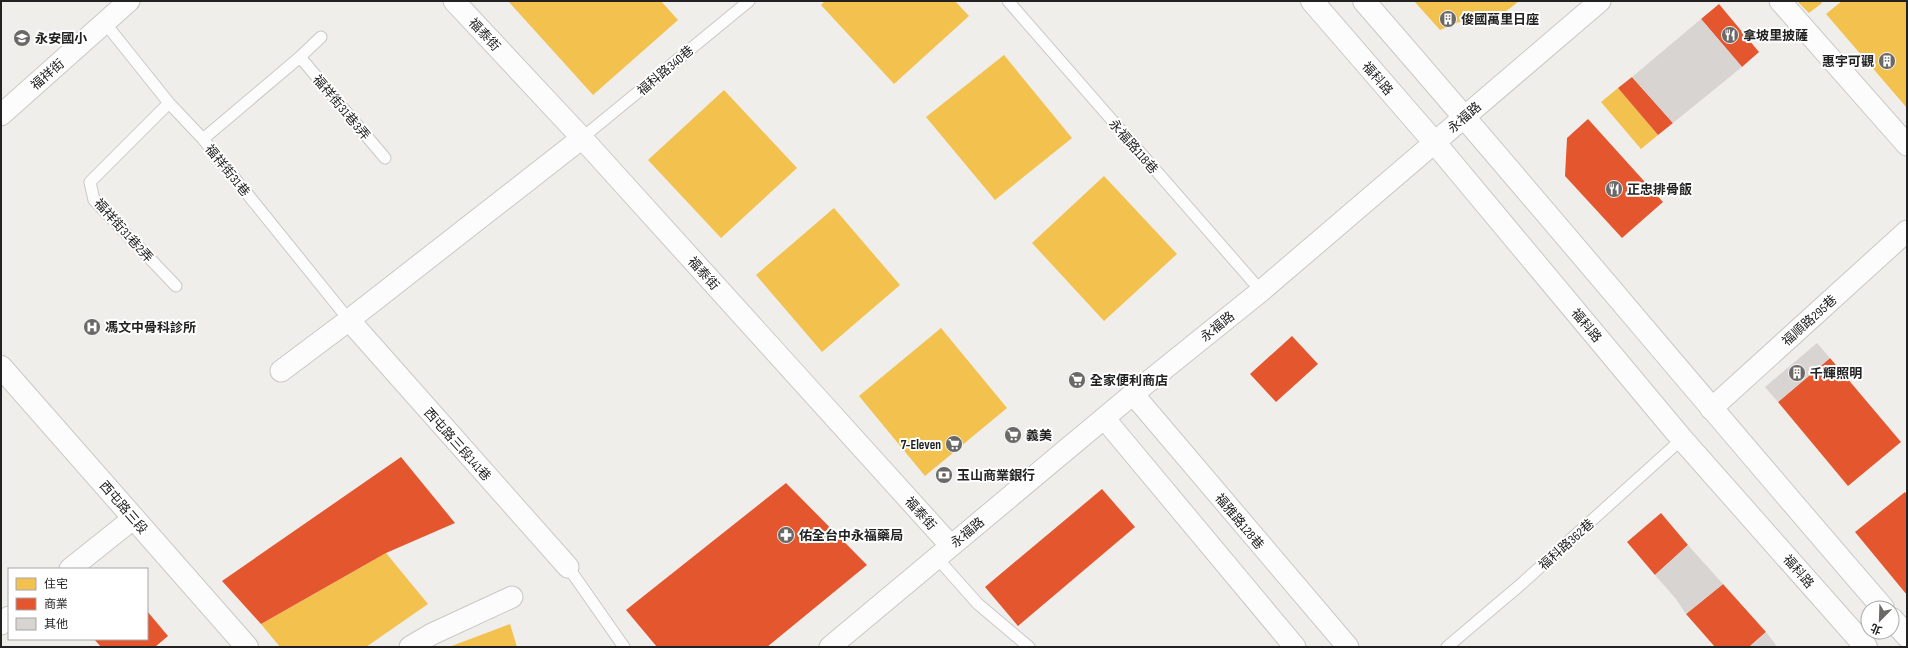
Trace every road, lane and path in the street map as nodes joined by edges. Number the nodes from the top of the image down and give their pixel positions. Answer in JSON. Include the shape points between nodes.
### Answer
{"nodes":[{"id":1,"x":129,"y":1,"type":"edge"},
{"id":2,"x":454,"y":1,"type":"edge"},
{"id":3,"x":749,"y":1,"type":"edge"},
{"id":4,"x":1008,"y":1,"type":"edge"},
{"id":5,"x":1312,"y":1,"type":"edge"},
{"id":6,"x":1364,"y":1,"type":"edge"},
{"id":7,"x":1600,"y":1,"type":"edge"},
{"id":8,"x":1780,"y":1,"type":"edge"},
{"id":9,"x":105,"y":23,"type":"junction"},
{"id":10,"x":321,"y":37,"type":"dead end"},
{"id":11,"x":300,"y":57,"type":"junction"},
{"id":12,"x":168,"y":102,"type":"junction"},
{"id":13,"x":1,"y":115,"type":"edge"},
{"id":14,"x":1465,"y":117,"type":"junction"},
{"id":15,"x":582,"y":138,"type":"junction"},
{"id":16,"x":203,"y":139,"type":"junction"},
{"id":17,"x":1435,"y":143,"type":"junction"},
{"id":18,"x":1907,"y":145,"type":"edge"},
{"id":19,"x":385,"y":158,"type":"dead end"},
{"id":20,"x":1907,"y":231,"type":"edge"},
{"id":21,"x":176,"y":286,"type":"dead end"},
{"id":22,"x":1261,"y":291,"type":"junction"},
{"id":23,"x":349,"y":320,"type":"junction"},
{"id":24,"x":1,"y":367,"type":"edge"},
{"id":25,"x":281,"y":371,"type":"dead end"},
{"id":26,"x":1133,"y":394,"type":"junction"},
{"id":27,"x":1711,"y":409,"type":"junction"},
{"id":28,"x":1104,"y":418,"type":"junction"},
{"id":29,"x":1682,"y":439,"type":"junction"},
{"id":30,"x":134,"y":518,"type":"junction"},
{"id":31,"x":944,"y":552,"type":"junction"},
{"id":32,"x":568,"y":567,"type":"joint"},
{"id":33,"x":71,"y":568,"type":"edge"},
{"id":34,"x":512,"y":597,"type":"dead end"},
{"id":35,"x":1876,"y":600,"type":"edge"},
{"id":36,"x":1900,"y":628,"type":"edge"},
{"id":37,"x":1907,"y":636,"type":"edge"},
{"id":38,"x":247,"y":647,"type":"edge"},
{"id":39,"x":410,"y":647,"type":"edge"},
{"id":40,"x":624,"y":647,"type":"edge"},
{"id":41,"x":830,"y":647,"type":"edge"},
{"id":42,"x":1029,"y":647,"type":"edge"},
{"id":43,"x":1295,"y":647,"type":"edge"},
{"id":44,"x":1348,"y":647,"type":"edge"},
{"id":45,"x":1447,"y":647,"type":"edge"},
{"id":46,"x":1866,"y":647,"type":"edge"}],
"edges":[{"from":1,"to":9,"type":"street","name":"福祥街"},
{"from":2,"to":15,"type":"street","name":"福泰街"},
{"from":3,"to":15,"type":"lane","name":"福科路340巷"},
{"from":4,"to":22,"type":"lane","name":"永福路118巷"},
{"from":5,"to":17,"type":"street","name":"福科路"},
{"from":6,"to":14,"type":"street"},
{"from":7,"to":14,"type":"street","name":"永福路"},
{"from":8,"to":18,"type":"street"},
{"from":9,"to":12,"type":"lane","name":"福祥街31巷"},
{"from":9,"to":13,"type":"street","name":"福祥街"},
{"from":10,"to":11,"type":"lane"},
{"from":11,"to":16,"type":"lane"},
{"from":11,"to":19,"type":"lane","name":"福祥街31巷3弄"},
{"from":12,"to":16,"type":"lane","name":"福祥街31巷"},
{"from":12,"to":21,"type":"lane","name":"福祥街31巷2弄","via":[[90,182],[94,200]]},
{"from":14,"to":17,"type":"street","name":"永福路"},
{"from":14,"to":27,"type":"street"},
{"from":15,"to":23,"type":"street"},
{"from":15,"to":31,"type":"street","name":"福泰街"},
{"from":16,"to":23,"type":"lane","name":"福祥街31巷"},
{"from":17,"to":22,"type":"street","name":"永福路"},
{"from":17,"to":29,"type":"street","name":"福科路"},
{"from":20,"to":27,"type":"street","name":"福順路295巷"},
{"from":22,"to":26,"type":"street","name":"永福路"},
{"from":23,"to":25,"type":"street"},
{"from":23,"to":32,"type":"street","name":"西屯路三段141巷"},
{"from":24,"to":30,"type":"street","name":"西屯路三段"},
{"from":26,"to":28,"type":"street","name":"永福路"},
{"from":26,"to":44,"type":"street","name":"福雅路128巷"},
{"from":27,"to":35,"type":"street"},
{"from":28,"to":31,"type":"street","name":"永福路"},
{"from":28,"to":43,"type":"street"},
{"from":29,"to":45,"type":"lane","name":"福科路362巷","via":[[1519,586]]},
{"from":29,"to":46,"type":"street","name":"福科路"},
{"from":30,"to":33,"type":"street"},
{"from":30,"to":38,"type":"street","name":"西屯路三段"},
{"from":31,"to":41,"type":"street","name":"永福路"},
{"from":31,"to":42,"type":"lane","via":[[978,604]]},
{"from":32,"to":40,"type":"lane"},
{"from":34,"to":39,"type":"street"},
{"from":36,"to":37,"type":"street"}]}
